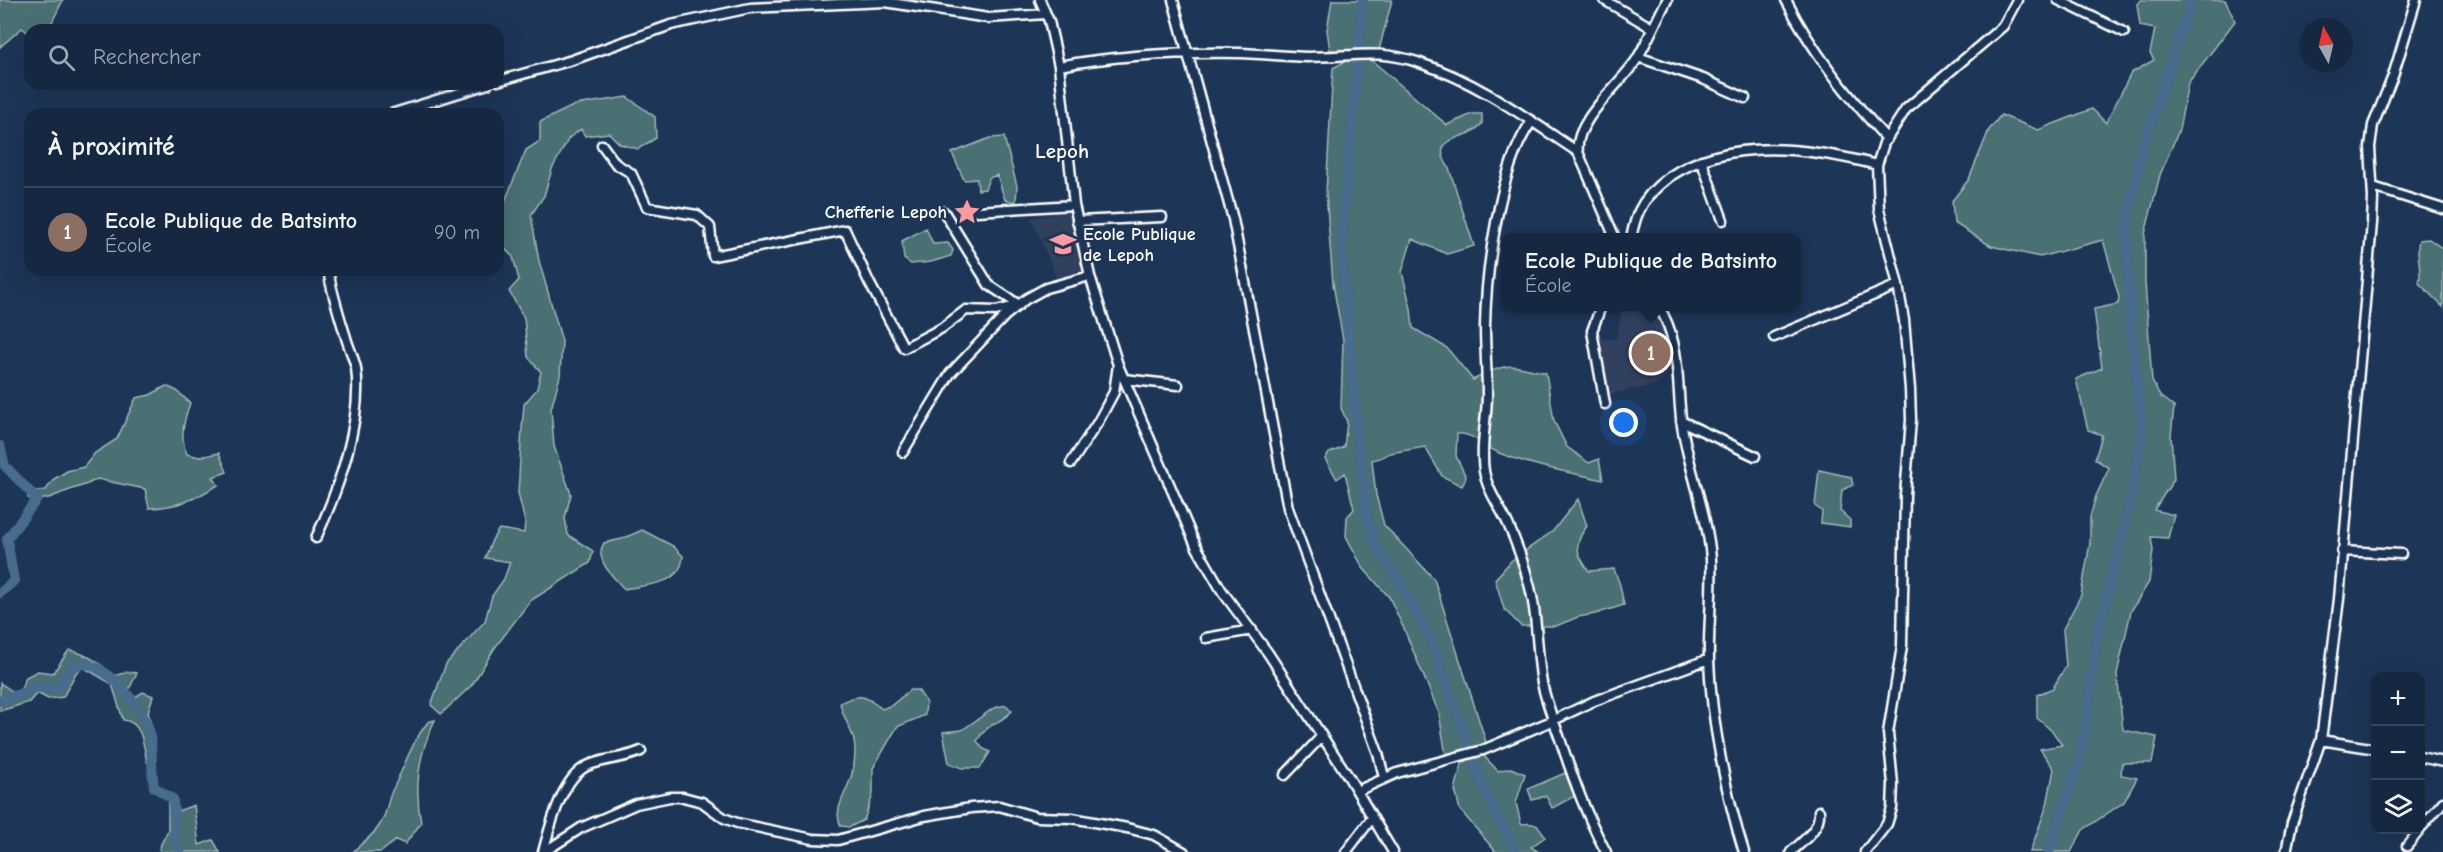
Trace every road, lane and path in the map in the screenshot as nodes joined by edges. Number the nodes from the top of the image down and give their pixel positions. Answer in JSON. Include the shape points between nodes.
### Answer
{"nodes":[{"id":1,"x":1040,"y":0,"type":"edge"},
{"id":2,"x":1173,"y":0,"type":"edge"},
{"id":3,"x":1604,"y":0,"type":"edge"},
{"id":4,"x":1667,"y":0,"type":"edge"},
{"id":5,"x":1786,"y":0,"type":"edge"},
{"id":6,"x":2017,"y":0,"type":"edge"},
{"id":7,"x":2058,"y":0,"type":"edge"},
{"id":8,"x":2416,"y":0,"type":"edge"},
{"id":9,"x":1046,"y":14,"type":"junction"},
{"id":10,"x":1652,"y":28,"type":"junction"},
{"id":11,"x":2124,"y":32,"type":"dead end"},
{"id":12,"x":1187,"y":54,"type":"junction"},
{"id":13,"x":1638,"y":57,"type":"junction"},
{"id":14,"x":1059,"y":66,"type":"junction"},
{"id":15,"x":504,"y":79,"type":"edge"},
{"id":16,"x":469,"y":90,"type":"edge"},
{"id":17,"x":1745,"y":98,"type":"dead end"},
{"id":18,"x":410,"y":108,"type":"edge"},
{"id":19,"x":1532,"y":122,"type":"junction"},
{"id":20,"x":1887,"y":139,"type":"junction"},
{"id":21,"x":602,"y":144,"type":"dead end"},
{"id":22,"x":1578,"y":152,"type":"junction"},
{"id":23,"x":1701,"y":160,"type":"junction"},
{"id":24,"x":1877,"y":165,"type":"junction"},
{"id":25,"x":2373,"y":187,"type":"junction"},
{"id":26,"x":1074,"y":205,"type":"junction"},
{"id":27,"x":2443,"y":209,"type":"edge"},
{"id":28,"x":977,"y":211,"type":"dead end"},
{"id":29,"x":944,"y":212,"type":"dead end"},
{"id":30,"x":1162,"y":217,"type":"dead end"},
{"id":31,"x":1723,"y":220,"type":"dead end"},
{"id":32,"x":1077,"y":221,"type":"junction"},
{"id":33,"x":1613,"y":233,"type":"edge"},
{"id":34,"x":1632,"y":233,"type":"edge"},
{"id":35,"x":329,"y":276,"type":"edge"},
{"id":36,"x":1090,"y":276,"type":"junction"},
{"id":37,"x":1898,"y":285,"type":"junction"},
{"id":38,"x":1018,"y":305,"type":"junction"},
{"id":39,"x":1599,"y":311,"type":"edge"},
{"id":40,"x":1661,"y":311,"type":"edge"},
{"id":41,"x":1774,"y":336,"type":"dead end"},
{"id":42,"x":1118,"y":365,"type":"junction"},
{"id":43,"x":1124,"y":379,"type":"junction"},
{"id":44,"x":1178,"y":385,"type":"dead end"},
{"id":45,"x":1605,"y":404,"type":"dead end"},
{"id":46,"x":1682,"y":421,"type":"junction"},
{"id":47,"x":903,"y":452,"type":"dead end"},
{"id":48,"x":1755,"y":456,"type":"dead end"},
{"id":49,"x":1071,"y":463,"type":"dead end"},
{"id":50,"x":316,"y":538,"type":"dead end"},
{"id":51,"x":2342,"y":551,"type":"junction"},
{"id":52,"x":2401,"y":554,"type":"dead end"},
{"id":53,"x":1252,"y":630,"type":"junction"},
{"id":54,"x":1206,"y":638,"type":"dead end"},
{"id":55,"x":1709,"y":659,"type":"junction"},
{"id":56,"x":1554,"y":720,"type":"junction"},
{"id":57,"x":1322,"y":737,"type":"junction"},
{"id":58,"x":2321,"y":740,"type":"junction"},
{"id":59,"x":2371,"y":748,"type":"edge"},
{"id":60,"x":641,"y":751,"type":"dead end"},
{"id":61,"x":2425,"y":758,"type":"edge"},
{"id":62,"x":2443,"y":762,"type":"edge"},
{"id":63,"x":1285,"y":775,"type":"dead end"},
{"id":64,"x":1384,"y":777,"type":"junction"},
{"id":65,"x":1357,"y":791,"type":"junction"},
{"id":66,"x":2443,"y":802,"type":"edge"},
{"id":67,"x":1819,"y":811,"type":"dead end"},
{"id":68,"x":1372,"y":818,"type":"junction"},
{"id":69,"x":2425,"y":823,"type":"edge"},
{"id":70,"x":2416,"y":834,"type":"edge"},
{"id":71,"x":2407,"y":846,"type":"dead end"},
{"id":72,"x":544,"y":852,"type":"edge"},
{"id":73,"x":1184,"y":852,"type":"edge"},
{"id":74,"x":1346,"y":852,"type":"edge"},
{"id":75,"x":1393,"y":852,"type":"edge"},
{"id":76,"x":1606,"y":852,"type":"edge"},
{"id":77,"x":1744,"y":852,"type":"edge"},
{"id":78,"x":1791,"y":852,"type":"edge"},
{"id":79,"x":1865,"y":852,"type":"edge"},
{"id":80,"x":2286,"y":852,"type":"edge"}],
"edges":[{"from":1,"to":9,"type":"street"},
{"from":2,"to":12,"type":"street"},
{"from":3,"to":10,"type":"street"},
{"from":4,"to":10,"type":"street"},
{"from":5,"to":20,"type":"street","via":[[1816,53]]},
{"from":6,"to":20,"type":"street","via":[[2003,26],[1906,109]]},
{"from":7,"to":11,"type":"street"},
{"from":8,"to":25,"type":"street","via":[[2373,125]]},
{"from":9,"to":14,"type":"street"},
{"from":9,"to":15,"type":"street","via":[[988,18],[885,2],[750,8],[671,25]]},
{"from":10,"to":13,"type":"street"},
{"from":12,"to":14,"type":"street","via":[[1125,56]]},
{"from":12,"to":19,"type":"street","via":[[1313,57],[1364,53],[1398,57],[1460,79]]},
{"from":12,"to":64,"type":"street","via":[[1233,219],[1288,508]]},
{"from":13,"to":17,"type":"street"},
{"from":13,"to":22,"type":"street","via":[[1580,131]]},
{"from":14,"to":26,"type":"street"},
{"from":16,"to":18,"type":"street"},
{"from":19,"to":22,"type":"street"},
{"from":19,"to":56,"type":"street","via":[[1516,146],[1507,173],[1489,273],[1483,459],[1486,480],[1509,526],[1529,581],[1543,684]]},
{"from":20,"to":24,"type":"street"},
{"from":21,"to":38,"type":"street","via":[[616,164],[631,173],[647,207],[697,215],[710,226],[713,256],[845,230],[904,348],[966,310],[996,311]]},
{"from":22,"to":33,"type":"street"},
{"from":23,"to":24,"type":"street","via":[[1746,151],[1795,151]]},
{"from":23,"to":31,"type":"street"},
{"from":23,"to":34,"type":"street","via":[[1677,172],[1649,196]]},
{"from":24,"to":37,"type":"street","via":[[1879,209]]},
{"from":25,"to":27,"type":"street"},
{"from":25,"to":51,"type":"street"},
{"from":26,"to":28,"type":"street"},
{"from":26,"to":32,"type":"street"},
{"from":29,"to":38,"type":"street","via":[[989,285]]},
{"from":30,"to":32,"type":"street"},
{"from":32,"to":36,"type":"street"},
{"from":35,"to":50,"type":"street","via":[[356,367],[356,386],[349,442]]},
{"from":36,"to":38,"type":"street","via":[[1046,288]]},
{"from":36,"to":42,"type":"street"},
{"from":37,"to":41,"type":"street"},
{"from":37,"to":79,"type":"street","via":[[1910,389],[1902,646],[1888,733],[1893,784],[1890,818]]},
{"from":38,"to":47,"type":"street","via":[[950,374]]},
{"from":39,"to":45,"type":"street","via":[[1592,331]]},
{"from":40,"to":46,"type":"street","via":[[1674,346]]},
{"from":42,"to":43,"type":"street"},
{"from":42,"to":49,"type":"street","via":[[1114,392]]},
{"from":43,"to":44,"type":"street"},
{"from":43,"to":53,"type":"street","via":[[1196,546],[1222,591]]},
{"from":46,"to":48,"type":"street"},
{"from":46,"to":55,"type":"street","via":[[1711,559]]},
{"from":51,"to":52,"type":"street"},
{"from":51,"to":58,"type":"street"},
{"from":53,"to":54,"type":"street"},
{"from":53,"to":57,"type":"street"},
{"from":55,"to":56,"type":"street","via":[[1593,701]]},
{"from":55,"to":77,"type":"street","via":[[1724,770]]},
{"from":56,"to":64,"type":"street","via":[[1483,750]]},
{"from":56,"to":76,"type":"street","via":[[1576,790]]},
{"from":57,"to":63,"type":"street"},
{"from":57,"to":65,"type":"street"},
{"from":58,"to":59,"type":"street"},
{"from":58,"to":80,"type":"street"},
{"from":60,"to":72,"type":"street","via":[[589,765],[581,771],[561,797]]},
{"from":61,"to":62,"type":"street"},
{"from":64,"to":65,"type":"street"},
{"from":65,"to":68,"type":"street"},
{"from":66,"to":69,"type":"street"},
{"from":67,"to":78,"type":"street","via":[[1814,829]]},
{"from":68,"to":74,"type":"street"},
{"from":68,"to":75,"type":"street"},
{"from":70,"to":71,"type":"street"},
{"from":72,"to":73,"type":"street","via":[[581,828],[631,806],[675,796],[702,802],[737,823],[818,839],[847,839],[924,816],[993,806],[1037,817],[1072,818],[1127,828],[1154,835]]}]}
